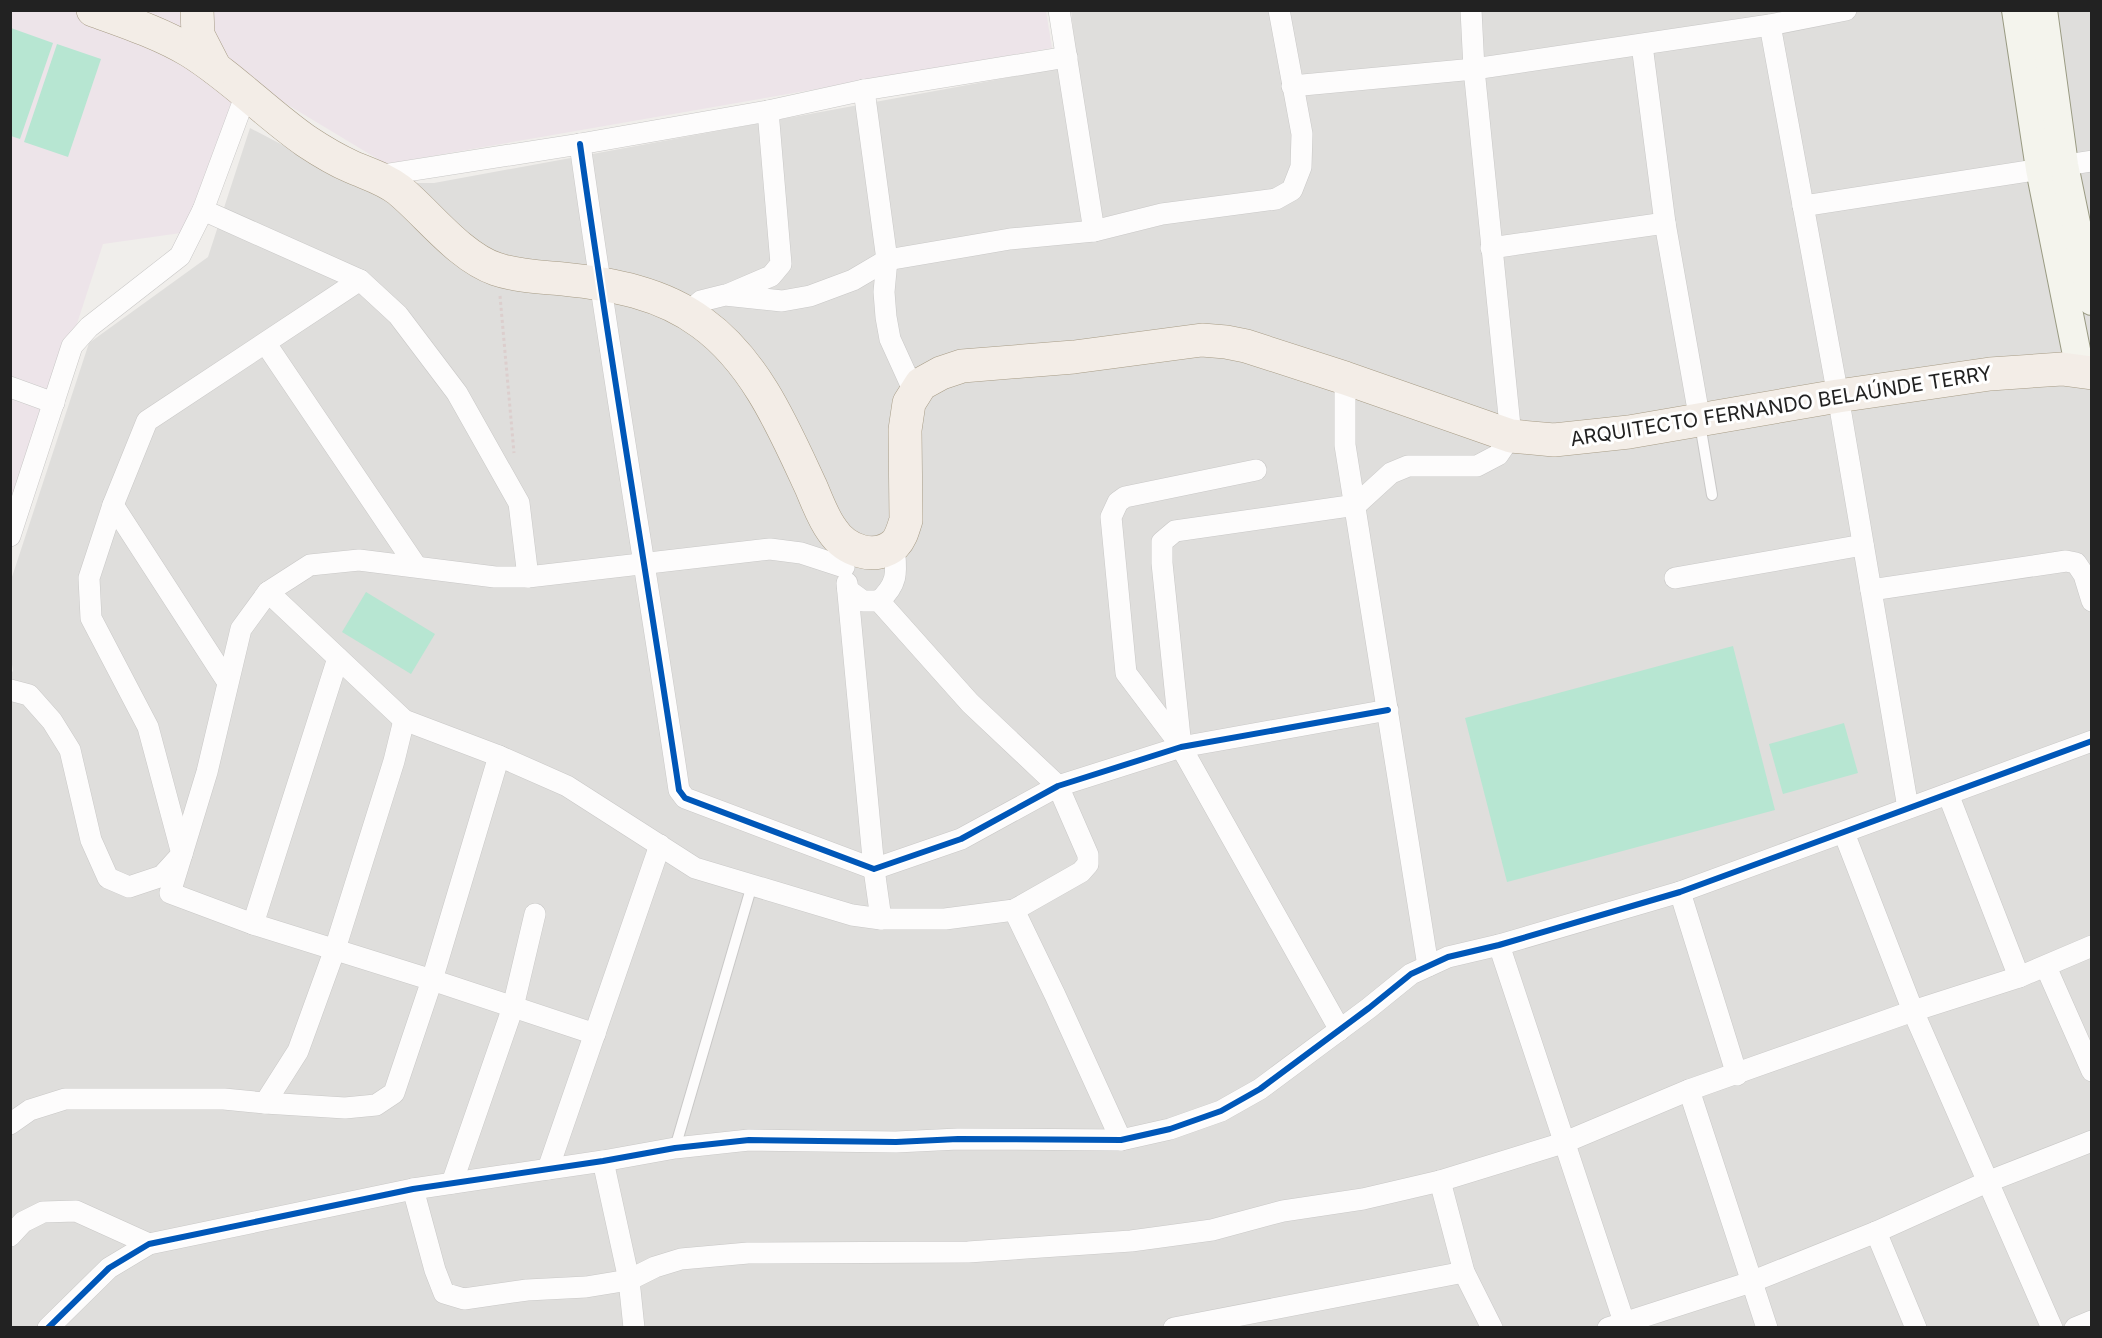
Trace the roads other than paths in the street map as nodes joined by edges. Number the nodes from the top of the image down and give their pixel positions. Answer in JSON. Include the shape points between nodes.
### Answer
{"nodes":[{"id":1,"x":93,"y":10,"type":"edge"},
{"id":2,"x":190,"y":10,"type":"edge"},
{"id":3,"x":197,"y":10,"type":"edge"},
{"id":4,"x":1059,"y":10,"type":"edge"},
{"id":5,"x":1279,"y":10,"type":"edge"},
{"id":6,"x":1471,"y":10,"type":"edge"},
{"id":7,"x":1846,"y":10,"type":"edge"},
{"id":8,"x":2016,"y":10,"type":"edge"},
{"id":9,"x":2043,"y":10,"type":"edge"},
{"id":10,"x":1770,"y":25,"type":"junction"},
{"id":11,"x":143,"y":28,"type":"junction"},
{"id":12,"x":1642,"y":45,"type":"junction"},
{"id":13,"x":1067,"y":57,"type":"junction"},
{"id":14,"x":215,"y":68,"type":"junction"},
{"id":15,"x":1474,"y":69,"type":"junction"},
{"id":16,"x":1292,"y":87,"type":"junction"},
{"id":17,"x":864,"y":90,"type":"junction"},
{"id":18,"x":246,"y":94,"type":"junction"},
{"id":19,"x":768,"y":111,"type":"junction"},
{"id":20,"x":580,"y":144,"type":"junction"},
{"id":21,"x":2065,"y":165,"type":"edge"},
{"id":22,"x":376,"y":176,"type":"junction"},
{"id":23,"x":1803,"y":206,"type":"junction"},
{"id":24,"x":203,"y":210,"type":"junction"},
{"id":25,"x":1665,"y":223,"type":"junction"},
{"id":26,"x":1094,"y":231,"type":"junction"},
{"id":27,"x":1491,"y":248,"type":"junction"},
{"id":28,"x":887,"y":260,"type":"junction"},
{"id":29,"x":360,"y":280,"type":"junction"},
{"id":30,"x":600,"y":283,"type":"junction"},
{"id":31,"x":725,"y":295,"type":"junction"},
{"id":32,"x":2091,"y":301,"type":"edge"},
{"id":33,"x":687,"y":314,"type":"junction"},
{"id":34,"x":266,"y":344,"type":"junction"},
{"id":35,"x":2086,"y":371,"type":"edge"},
{"id":36,"x":1345,"y":378,"type":"junction"},
{"id":37,"x":10,"y":387,"type":"edge"},
{"id":38,"x":915,"y":394,"type":"junction"},
{"id":39,"x":1838,"y":396,"type":"junction"},
{"id":40,"x":54,"y":402,"type":"junction"},
{"id":41,"x":1700,"y":421,"type":"junction"},
{"id":42,"x":1511,"y":436,"type":"junction"},
{"id":43,"x":1256,"y":470,"type":"dead end"},
{"id":44,"x":1712,"y":495,"type":"dead end"},
{"id":45,"x":113,"y":505,"type":"junction"},
{"id":46,"x":1356,"y":505,"type":"junction"},
{"id":47,"x":10,"y":536,"type":"edge"},
{"id":48,"x":1863,"y":545,"type":"junction"},
{"id":49,"x":886,"y":549,"type":"junction"},
{"id":50,"x":843,"y":555,"type":"junction"},
{"id":51,"x":645,"y":565,"type":"junction"},
{"id":52,"x":416,"y":567,"type":"junction"},
{"id":53,"x":528,"y":577,"type":"junction"},
{"id":54,"x":1676,"y":578,"type":"dead end"},
{"id":55,"x":848,"y":590,"type":"junction"},
{"id":56,"x":1871,"y":590,"type":"junction"},
{"id":57,"x":268,"y":592,"type":"junction"},
{"id":58,"x":879,"y":601,"type":"junction"},
{"id":59,"x":2091,"y":601,"type":"edge"},
{"id":60,"x":338,"y":658,"type":"junction"},
{"id":61,"x":227,"y":681,"type":"junction"},
{"id":62,"x":10,"y":690,"type":"edge"},
{"id":63,"x":1388,"y":710,"type":"junction"},
{"id":64,"x":404,"y":720,"type":"junction"},
{"id":65,"x":2091,"y":741,"type":"edge"},
{"id":66,"x":1181,"y":747,"type":"junction"},
{"id":67,"x":499,"y":756,"type":"junction"},
{"id":68,"x":1058,"y":786,"type":"junction"},
{"id":69,"x":1948,"y":794,"type":"junction"},
{"id":70,"x":1908,"y":808,"type":"junction"},
{"id":71,"x":1844,"y":832,"type":"junction"},
{"id":72,"x":660,"y":845,"type":"junction"},
{"id":73,"x":182,"y":854,"type":"junction"},
{"id":74,"x":874,"y":869,"type":"junction"},
{"id":75,"x":752,"y":885,"type":"junction"},
{"id":76,"x":1680,"y":892,"type":"junction"},
{"id":77,"x":1014,"y":910,"type":"junction"},
{"id":78,"x":535,"y":914,"type":"dead end"},
{"id":79,"x":881,"y":920,"type":"junction"},
{"id":80,"x":253,"y":924,"type":"junction"},
{"id":81,"x":1499,"y":945,"type":"junction"},
{"id":82,"x":2091,"y":946,"type":"edge"},
{"id":83,"x":335,"y":949,"type":"junction"},
{"id":84,"x":1428,"y":966,"type":"junction"},
{"id":85,"x":2046,"y":967,"type":"junction"},
{"id":86,"x":2019,"y":977,"type":"junction"},
{"id":87,"x":432,"y":980,"type":"junction"},
{"id":88,"x":513,"y":1006,"type":"junction"},
{"id":89,"x":1913,"y":1011,"type":"junction"},
{"id":90,"x":1340,"y":1030,"type":"junction"},
{"id":91,"x":595,"y":1034,"type":"junction"},
{"id":92,"x":2091,"y":1071,"type":"edge"},
{"id":93,"x":1737,"y":1075,"type":"junction"},
{"id":94,"x":1689,"y":1090,"type":"junction"},
{"id":95,"x":265,"y":1104,"type":"junction"},
{"id":96,"x":10,"y":1124,"type":"edge"},
{"id":97,"x":1121,"y":1140,"type":"junction"},
{"id":98,"x":2091,"y":1141,"type":"edge"},
{"id":99,"x":1563,"y":1143,"type":"junction"},
{"id":100,"x":675,"y":1148,"type":"junction"},
{"id":101,"x":603,"y":1161,"type":"junction"},
{"id":102,"x":548,"y":1169,"type":"junction"},
{"id":103,"x":1440,"y":1181,"type":"junction"},
{"id":104,"x":1987,"y":1182,"type":"junction"},
{"id":105,"x":452,"y":1183,"type":"junction"},
{"id":106,"x":413,"y":1189,"type":"junction"},
{"id":107,"x":1876,"y":1232,"type":"junction"},
{"id":108,"x":10,"y":1236,"type":"edge"},
{"id":109,"x":149,"y":1244,"type":"junction"},
{"id":110,"x":1464,"y":1272,"type":"junction"},
{"id":111,"x":629,"y":1280,"type":"junction"},
{"id":112,"x":1751,"y":1282,"type":"junction"},
{"id":113,"x":2091,"y":1321,"type":"edge"},
{"id":114,"x":1619,"y":1326,"type":"edge"},
{"id":115,"x":48,"y":1328,"type":"edge"},
{"id":116,"x":634,"y":1328,"type":"edge"},
{"id":117,"x":1174,"y":1328,"type":"edge"},
{"id":118,"x":1492,"y":1328,"type":"edge"},
{"id":119,"x":1767,"y":1328,"type":"edge"},
{"id":120,"x":1916,"y":1328,"type":"edge"},
{"id":121,"x":2052,"y":1328,"type":"edge"},
{"id":122,"x":2075,"y":1328,"type":"edge"}],
"edges":[{"from":1,"to":11,"type":"main road"},
{"from":2,"to":11,"type":"main road","via":[[170,23]]},
{"from":3,"to":14,"type":"main road","via":[[198,35]]},
{"from":4,"to":13,"type":"street"},
{"from":5,"to":16,"type":"street"},
{"from":6,"to":15,"type":"street"},
{"from":7,"to":10,"type":"street"},
{"from":8,"to":21,"type":"street"},
{"from":9,"to":21,"type":"street"},
{"from":10,"to":12,"type":"street"},
{"from":10,"to":23,"type":"street"},
{"from":11,"to":14,"type":"main road"},
{"from":12,"to":15,"type":"street"},
{"from":12,"to":25,"type":"street"},
{"from":13,"to":17,"type":"street"},
{"from":13,"to":26,"type":"street"},
{"from":14,"to":18,"type":"main road"},
{"from":15,"to":16,"type":"street"},
{"from":15,"to":27,"type":"street"},
{"from":16,"to":26,"type":"street","via":[[1302,134],[1301,167],[1292,190],[1276,199],[1162,214]]},
{"from":17,"to":19,"type":"street"},
{"from":17,"to":28,"type":"street"},
{"from":18,"to":22,"type":"main road","via":[[313,145]]},
{"from":18,"to":24,"type":"street"},
{"from":19,"to":20,"type":"street"},
{"from":19,"to":31,"type":"street","via":[[781,264],[771,276]]},
{"from":20,"to":22,"type":"street"},
{"from":20,"to":30,"type":"street"},
{"from":21,"to":23,"type":"street"},
{"from":21,"to":32,"type":"street"},
{"from":21,"to":35,"type":"street"},
{"from":22,"to":30,"type":"main road","via":[[397,189],[475,260],[497,270]]},
{"from":23,"to":39,"type":"street"},
{"from":24,"to":29,"type":"street"},
{"from":24,"to":40,"type":"street","via":[[180,256],[89,327],[72,346]]},
{"from":25,"to":27,"type":"street"},
{"from":25,"to":41,"type":"street"},
{"from":26,"to":28,"type":"street","via":[[1010,239]]},
{"from":27,"to":42,"type":"street"},
{"from":28,"to":31,"type":"street","via":[[853,280],[810,297],[782,301]]},
{"from":28,"to":38,"type":"street","via":[[884,292],[890,339]]},
{"from":29,"to":34,"type":"street"},
{"from":29,"to":53,"type":"street","via":[[398,315],[463,403],[519,503]]},
{"from":30,"to":33,"type":"main road","via":[[637,291]]},
{"from":30,"to":51,"type":"street"},
{"from":31,"to":33,"type":"street","via":[[701,301]]},
{"from":33,"to":50,"type":"main road","via":[[726,343],[746,367],[791,444]]},
{"from":34,"to":45,"type":"street","via":[[147,421]]},
{"from":34,"to":52,"type":"street"},
{"from":35,"to":39,"type":"main road","name":"ARQUITECTO FERNANDO BELAÚNDE TERRY","via":[[2036,369]]},
{"from":36,"to":38,"type":"main road","name":"ARQUITECTO FERNANDO BELAÚNDE TERRY","via":[[1246,346],[1202,340],[1074,357],[962,366],[921,384]]},
{"from":36,"to":42,"type":"main road","name":"ARQUITECTO FERNANDO BELAÚNDE TERRY"},
{"from":36,"to":46,"type":"street","via":[[1345,445]]},
{"from":37,"to":40,"type":"street"},
{"from":38,"to":49,"type":"main road","via":[[906,415],[906,520],[902,534]]},
{"from":39,"to":41,"type":"main road","name":"ARQUITECTO FERNANDO BELAÚNDE TERRY"},
{"from":39,"to":48,"type":"street"},
{"from":40,"to":47,"type":"street"},
{"from":41,"to":42,"type":"main road","name":"ARQUITECTO FERNANDO BELAÚNDE TERRY","via":[[1584,438]]},
{"from":41,"to":44,"type":"lane"},
{"from":42,"to":46,"type":"street","via":[[1498,455],[1477,466],[1408,466],[1391,473]]},
{"from":43,"to":66,"type":"street","via":[[1125,497],[1111,517],[1126,673]]},
{"from":45,"to":61,"type":"street"},
{"from":45,"to":73,"type":"street","via":[[89,578],[91,618],[148,727]]},
{"from":46,"to":63,"type":"street"},
{"from":46,"to":66,"type":"street","via":[[1175,531],[1162,542]]},
{"from":48,"to":54,"type":"street"},
{"from":48,"to":56,"type":"street"},
{"from":49,"to":50,"type":"main road"},
{"from":49,"to":58,"type":"street","via":[[896,572],[891,591]]},
{"from":50,"to":51,"type":"street","via":[[770,549]]},
{"from":50,"to":55,"type":"street"},
{"from":51,"to":53,"type":"street"},
{"from":51,"to":74,"type":"street","via":[[679,790],[685,798]]},
{"from":52,"to":53,"type":"street"},
{"from":52,"to":57,"type":"street","via":[[359,560],[310,565]]},
{"from":55,"to":58,"type":"street","via":[[863,601]]},
{"from":55,"to":74,"type":"street"},
{"from":56,"to":59,"type":"street","via":[[2066,561],[2076,563],[2084,574]]},
{"from":56,"to":70,"type":"street"},
{"from":57,"to":60,"type":"street"},
{"from":57,"to":61,"type":"street","via":[[241,629]]},
{"from":58,"to":68,"type":"street","via":[[970,703]]},
{"from":60,"to":64,"type":"street"},
{"from":60,"to":80,"type":"street"},
{"from":61,"to":73,"type":"street","via":[[207,772]]},
{"from":62,"to":73,"type":"street","via":[[29,695],[70,750],[91,840],[108,878],[129,887],[162,876]]},
{"from":63,"to":66,"type":"street"},
{"from":63,"to":84,"type":"street"},
{"from":64,"to":67,"type":"street"},
{"from":64,"to":83,"type":"street"},
{"from":65,"to":69,"type":"street"},
{"from":66,"to":68,"type":"street"},
{"from":66,"to":90,"type":"street"},
{"from":67,"to":72,"type":"street","via":[[567,786]]},
{"from":67,"to":87,"type":"street"},
{"from":68,"to":74,"type":"street","via":[[961,839]]},
{"from":68,"to":77,"type":"street","via":[[1088,855],[1088,864],[1081,872]]},
{"from":69,"to":70,"type":"street"},
{"from":69,"to":86,"type":"street"},
{"from":70,"to":71,"type":"street"},
{"from":71,"to":76,"type":"street"},
{"from":71,"to":89,"type":"street"},
{"from":72,"to":75,"type":"street","via":[[695,868]]},
{"from":72,"to":91,"type":"street"},
{"from":73,"to":80,"type":"street","via":[[170,893]]},
{"from":74,"to":79,"type":"street"},
{"from":75,"to":79,"type":"street"},
{"from":75,"to":100,"type":"lane"},
{"from":76,"to":81,"type":"street"},
{"from":76,"to":93,"type":"street"},
{"from":77,"to":79,"type":"street","via":[[945,919]]},
{"from":77,"to":97,"type":"street"},
{"from":78,"to":88,"type":"street"},
{"from":80,"to":83,"type":"street"},
{"from":81,"to":84,"type":"street"},
{"from":81,"to":99,"type":"street"},
{"from":82,"to":85,"type":"street"},
{"from":83,"to":87,"type":"street"},
{"from":83,"to":95,"type":"street","via":[[298,1051]]},
{"from":84,"to":90,"type":"street","via":[[1411,974]]},
{"from":85,"to":86,"type":"street"},
{"from":85,"to":92,"type":"street"},
{"from":86,"to":89,"type":"street"},
{"from":87,"to":88,"type":"street"},
{"from":87,"to":95,"type":"street","via":[[394,1093],[376,1105],[345,1108]]},
{"from":88,"to":91,"type":"street"},
{"from":88,"to":105,"type":"street"},
{"from":89,"to":93,"type":"street"},
{"from":89,"to":104,"type":"street"},
{"from":90,"to":97,"type":"street","via":[[1260,1089],[1221,1111],[1170,1129]]},
{"from":91,"to":102,"type":"street"},
{"from":93,"to":94,"type":"street"},
{"from":94,"to":99,"type":"street"},
{"from":94,"to":112,"type":"street"},
{"from":95,"to":96,"type":"street","via":[[225,1099],[65,1099],[30,1110]]},
{"from":97,"to":100,"type":"street","via":[[749,1140]]},
{"from":98,"to":104,"type":"street"},
{"from":99,"to":103,"type":"street"},
{"from":99,"to":114,"type":"street"},
{"from":100,"to":101,"type":"street"},
{"from":101,"to":102,"type":"street"},
{"from":101,"to":111,"type":"street"},
{"from":102,"to":105,"type":"street"},
{"from":103,"to":110,"type":"street"},
{"from":103,"to":111,"type":"street","via":[[1363,1199],[1283,1211],[1212,1230],[1131,1241],[968,1252],[748,1253],[681,1259]]},
{"from":104,"to":107,"type":"street"},
{"from":104,"to":121,"type":"street"},
{"from":105,"to":106,"type":"street"},
{"from":106,"to":109,"type":"street"},
{"from":106,"to":111,"type":"street","via":[[444,1293],[464,1299]]},
{"from":107,"to":112,"type":"street"},
{"from":107,"to":120,"type":"street"},
{"from":108,"to":109,"type":"street","via":[[23,1222],[43,1212],[76,1212]]},
{"from":109,"to":115,"type":"street","via":[[109,1268]]},
{"from":110,"to":117,"type":"street"},
{"from":110,"to":118,"type":"street"},
{"from":111,"to":116,"type":"street"},
{"from":112,"to":114,"type":"street"},
{"from":112,"to":119,"type":"street"},
{"from":113,"to":122,"type":"street"}]}
